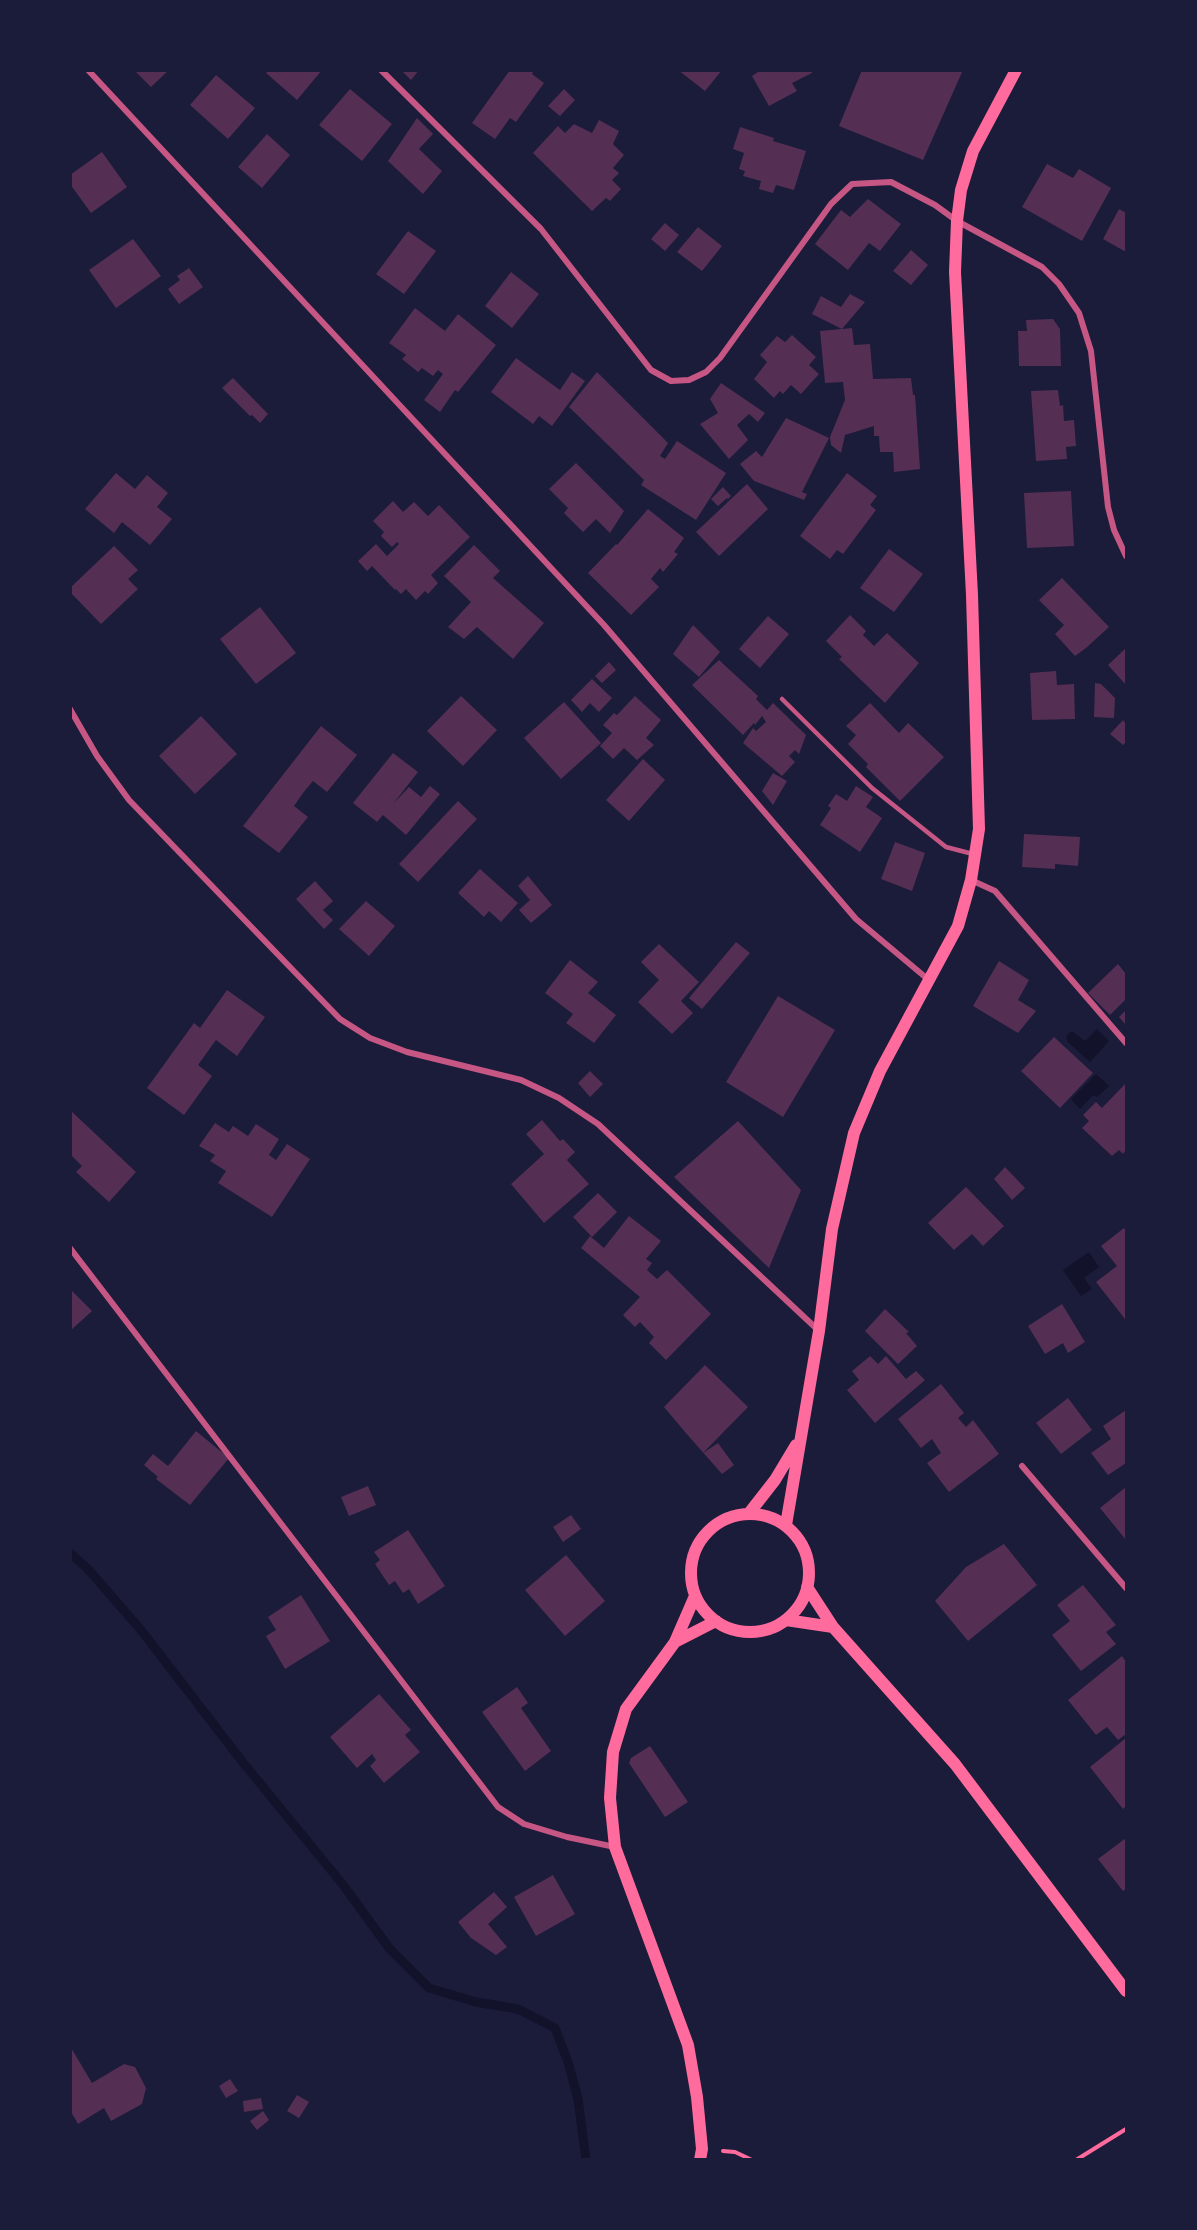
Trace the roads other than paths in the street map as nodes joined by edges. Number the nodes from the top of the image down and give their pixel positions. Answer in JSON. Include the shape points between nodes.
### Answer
{"nodes":[{"id":1,"x":88,"y":70,"type":"edge"},
{"id":2,"x":381,"y":70,"type":"edge"},
{"id":3,"x":1016,"y":70,"type":"edge"},
{"id":4,"x":957,"y":221,"type":"junction"},
{"id":5,"x":1126,"y":556,"type":"edge"},
{"id":6,"x":782,"y":699,"type":"dead end"},
{"id":7,"x":70,"y":709,"type":"edge"},
{"id":8,"x":975,"y":854,"type":"junction"},
{"id":9,"x":971,"y":880,"type":"junction"},
{"id":10,"x":930,"y":981,"type":"junction"},
{"id":11,"x":1126,"y":1043,"type":"edge"},
{"id":12,"x":70,"y":1248,"type":"edge"},
{"id":13,"x":819,"y":1331,"type":"junction"},
{"id":14,"x":799,"y":1438,"type":"junction"},
{"id":15,"x":1022,"y":1466,"type":"dead end"},
{"id":16,"x":750,"y":1512,"type":"junction"},
{"id":17,"x":786,"y":1525,"type":"junction"},
{"id":18,"x":807,"y":1587,"type":"junction"},
{"id":19,"x":1126,"y":1588,"type":"edge"},
{"id":20,"x":695,"y":1596,"type":"junction"},
{"id":21,"x":786,"y":1620,"type":"junction"},
{"id":22,"x":716,"y":1621,"type":"junction"},
{"id":23,"x":833,"y":1627,"type":"junction"},
{"id":24,"x":675,"y":1642,"type":"junction"},
{"id":25,"x":615,"y":1847,"type":"junction"},
{"id":26,"x":1126,"y":1991,"type":"edge"},
{"id":27,"x":701,"y":2154,"type":"edge"}],
"edges":[{"from":1,"to":10,"type":"street","via":[[604,626],[856,919]]},
{"from":2,"to":4,"type":"street","via":[[541,229],[651,370],[671,381],[689,380],[706,372],[720,358],[831,204],[852,184],[891,182],[935,204]]},
{"from":3,"to":4,"type":"main road","via":[[974,151],[961,190]]},
{"from":4,"to":5,"type":"street","via":[[1042,267],[1079,313],[1091,351],[1108,507]]},
{"from":4,"to":8,"type":"main road","via":[[955,272],[977,732],[979,829]]},
{"from":6,"to":8,"type":"lane","via":[[872,788],[946,847]]},
{"from":7,"to":13,"type":"street","via":[[129,800],[340,1019],[370,1038],[407,1052],[520,1080],[559,1098],[598,1125]]},
{"from":8,"to":9,"type":"main road"},
{"from":9,"to":10,"type":"main road","via":[[958,926]]},
{"from":9,"to":11,"type":"street","via":[[995,891]]},
{"from":10,"to":13,"type":"main road","via":[[880,1071],[854,1133],[832,1228]]},
{"from":12,"to":25,"type":"street","via":[[498,1807],[524,1824]]},
{"from":13,"to":14,"type":"main road"},
{"from":14,"to":16,"type":"main road","via":[[775,1480]]},
{"from":14,"to":17,"type":"main road"},
{"from":15,"to":19,"type":"street"},
{"from":16,"to":17,"type":"main road"},
{"from":16,"to":20,"type":"main road","via":[[730,1516],[700,1540],[692,1557]]},
{"from":17,"to":18,"type":"main road","via":[[806,1553]]},
{"from":18,"to":21,"type":"main road","via":[[803,1599]]},
{"from":18,"to":23,"type":"main road"},
{"from":20,"to":22,"type":"main road"},
{"from":20,"to":24,"type":"main road"},
{"from":21,"to":22,"type":"main road","via":[[751,1632]]},
{"from":21,"to":23,"type":"main road"},
{"from":22,"to":24,"type":"main road"},
{"from":23,"to":26,"type":"main road","via":[[955,1764]]},
{"from":24,"to":25,"type":"main road","via":[[626,1709],[618,1732],[610,1798]]},
{"from":25,"to":27,"type":"main road","via":[[688,2045]]}]}
